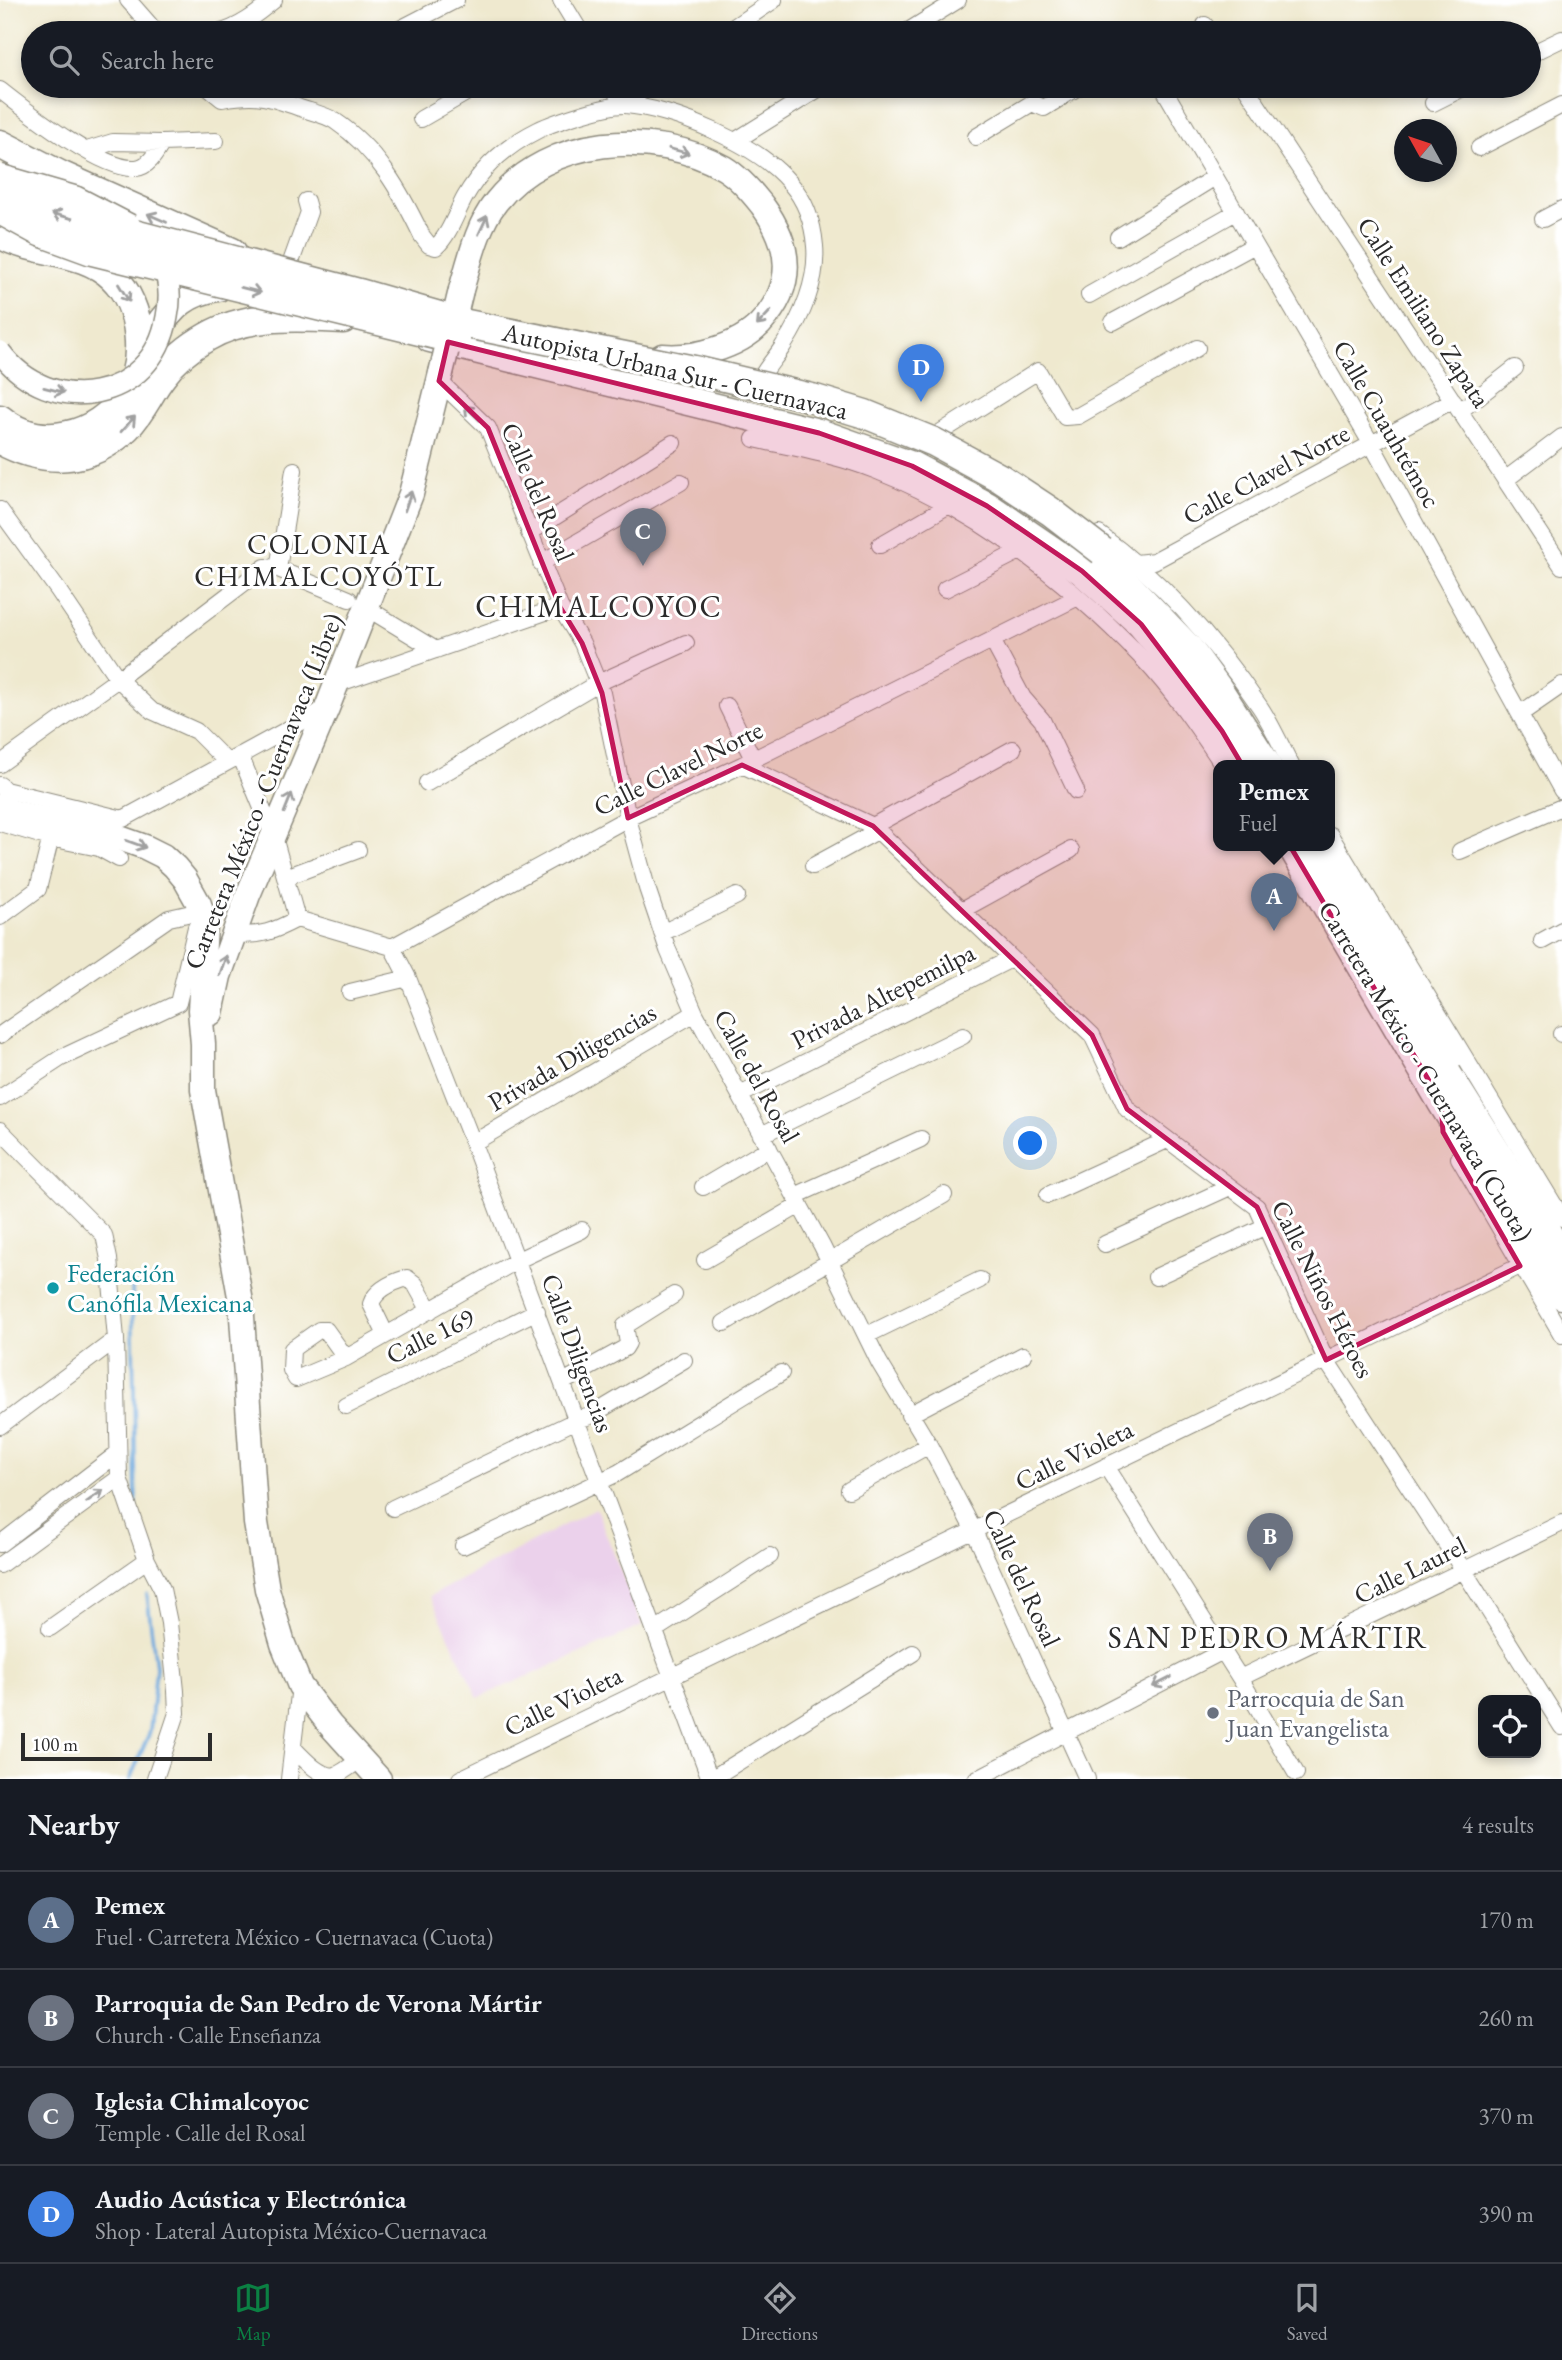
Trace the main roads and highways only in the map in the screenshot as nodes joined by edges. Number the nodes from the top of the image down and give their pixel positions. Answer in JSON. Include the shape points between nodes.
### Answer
{"nodes":[{"id":1,"x":4,"y":149,"type":"edge"},
{"id":2,"x":0,"y":175,"type":"edge"},
{"id":3,"x":0,"y":186,"type":"edge"},
{"id":4,"x":0,"y":210,"type":"edge"},
{"id":5,"x":0,"y":234,"type":"edge"},
{"id":6,"x":218,"y":287,"type":"dead end"},
{"id":7,"x":573,"y":348,"type":"junction"},
{"id":8,"x":0,"y":352,"type":"edge"},
{"id":9,"x":138,"y":363,"type":"junction"},
{"id":10,"x":0,"y":419,"type":"edge"},
{"id":11,"x":0,"y":440,"type":"edge"},
{"id":12,"x":1240,"y":760,"type":"edge"},
{"id":13,"x":1250,"y":760,"type":"edge"},
{"id":14,"x":1266,"y":760,"type":"edge"},
{"id":15,"x":1266,"y":760,"type":"edge"},
{"id":16,"x":0,"y":806,"type":"edge"},
{"id":17,"x":1295,"y":851,"type":"edge"},
{"id":18,"x":1306,"y":851,"type":"edge"},
{"id":19,"x":1320,"y":851,"type":"edge"},
{"id":20,"x":199,"y":910,"type":"junction"},
{"id":21,"x":234,"y":934,"type":"junction"},
{"id":22,"x":203,"y":1044,"type":"junction"},
{"id":23,"x":1441,"y":1101,"type":"junction"},
{"id":24,"x":1459,"y":1158,"type":"road end"},
{"id":25,"x":1562,"y":1255,"type":"edge"},
{"id":26,"x":1562,"y":1272,"type":"edge"},
{"id":27,"x":1562,"y":1295,"type":"edge"},
{"id":28,"x":379,"y":1779,"type":"edge"}],
"edges":[{"from":7,"to":1,"type":"highway","one_way":true,"via":[[286,276]]},
{"from":8,"to":2,"type":"main road","one_way":true,"bridge":true,"via":[[24,377],[52,391],[93,393],[125,382],[153,356],[164,335],[170,296],[163,263],[128,223],[76,197]]},
{"from":14,"to":3,"type":"highway","name":"Autopista Urbana Sur - Cuernavaca","one_way":true,"bridge":true,"via":[[1201,658],[1132,579],[1050,511],[933,442],[812,398],[467,324],[50,212]]},
{"from":4,"to":13,"type":"highway","name":"Autopista Urbana Sur - Cuernavaca","one_way":true,"bridge":true,"via":[[40,232],[92,251],[670,389],[810,415],[883,438],[956,472],[1014,507],[1100,574],[1174,650]]},
{"from":5,"to":9,"type":"highway","one_way":true,"via":[[88,261],[115,278],[133,308]]},
{"from":6,"to":9,"type":"highway","via":[[192,293],[175,306]]},
{"from":7,"to":15,"type":"highway","via":[[810,407],[888,432],[956,462],[1096,552],[1189,649]]},
{"from":21,"to":7,"type":"main road","name":"Carretera México - Cuernavaca (Libre)","one_way":true,"bridge":true,"via":[[411,494],[461,290],[474,247],[495,204],[510,185],[537,165],[573,151],[620,143],[697,156],[742,181],[773,220],[787,265],[774,307],[757,327],[728,344],[691,356]]},
{"from":9,"to":10,"type":"highway","via":[[126,395],[86,430],[69,436],[30,436]]},
{"from":11,"to":12,"type":"highway","one_way":true,"via":[[36,456],[84,453],[127,427],[163,374],[207,336],[254,320],[289,317],[348,319],[819,433],[912,466],[987,506],[1082,571],[1141,624],[1168,656]]},
{"from":16,"to":20,"type":"main road","name":"Carretera México - Cuernavaca (Libre)","one_way":true,"via":[[52,831],[114,836],[163,856],[185,879]]},
{"from":17,"to":23,"type":"highway","name":"Carretera México - Cuernavaca (Cuota)"},
{"from":18,"to":26,"type":"highway"},
{"from":19,"to":25,"type":"highway","name":"Carretera México - Cuernavaca (Cuota)","via":[[1402,1001]]},
{"from":20,"to":21,"type":"main road"},
{"from":20,"to":22,"type":"main road","name":"Carretera México - Cuernavaca (Libre)","via":[[205,926],[200,1010]]},
{"from":22,"to":21,"type":"main road","name":"Carretera México - Cuernavaca (Libre)","one_way":true},
{"from":22,"to":28,"type":"main road","name":"Carretera México - Cuernavaca (Libre)","via":[[203,1090],[241,1302],[261,1559],[277,1625],[300,1686]]},
{"from":23,"to":24,"type":"highway","via":[[1443,1132]]},
{"from":23,"to":27,"type":"highway","name":"Carretera México - Cuernavaca (Cuota)"}]}
